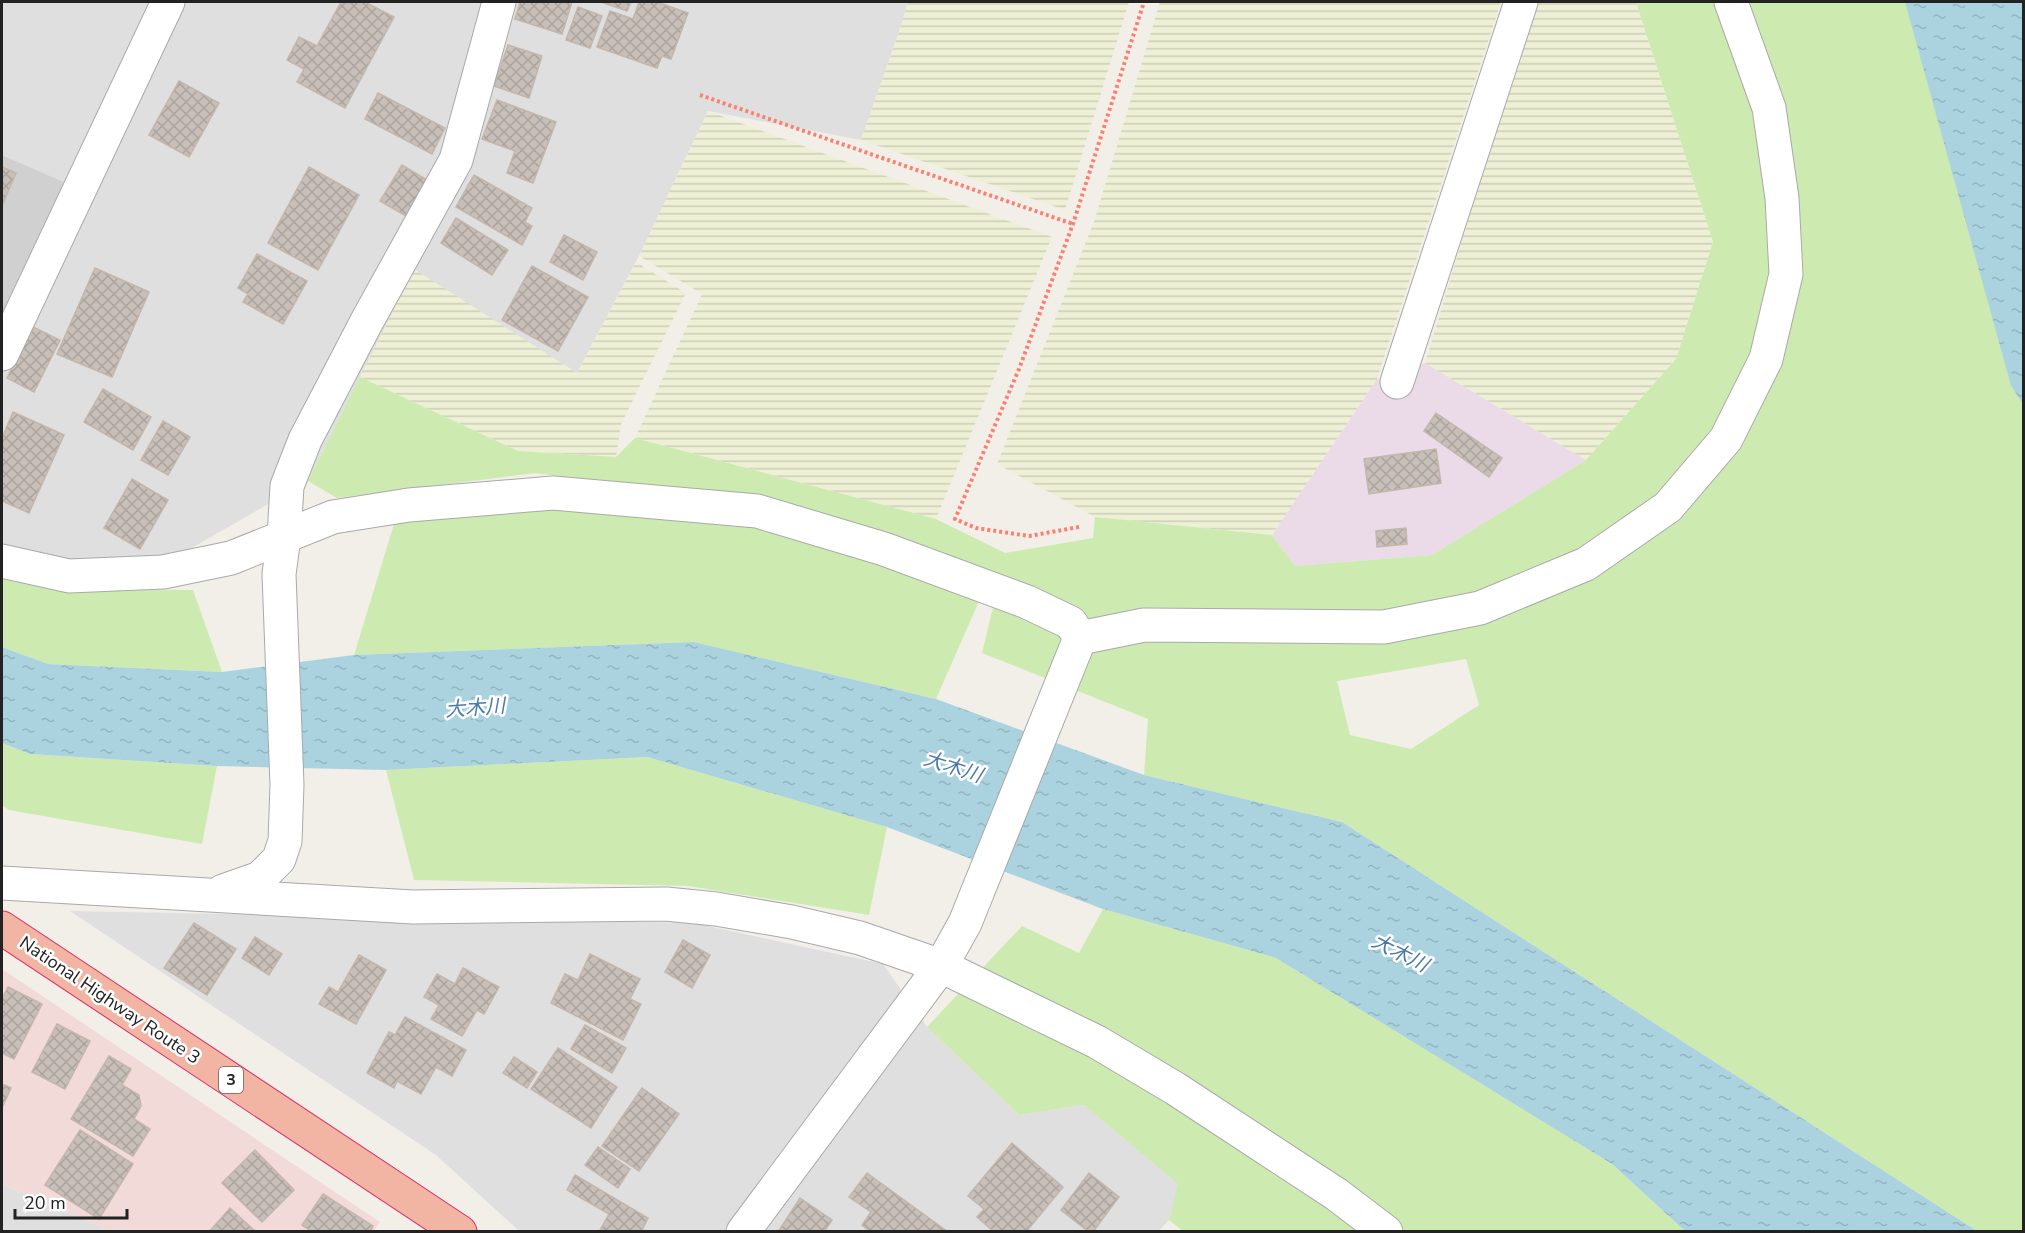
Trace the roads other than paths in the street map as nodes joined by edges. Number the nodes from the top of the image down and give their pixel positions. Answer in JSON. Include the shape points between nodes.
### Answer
{"nodes":[{"id":1,"x":168,"y":2,"type":"edge"},
{"id":2,"x":499,"y":2,"type":"edge"},
{"id":3,"x":1521,"y":2,"type":"edge"},
{"id":4,"x":1731,"y":2,"type":"edge"},
{"id":5,"x":2,"y":354,"type":"edge"},
{"id":6,"x":1397,"y":382,"type":"dead end"},
{"id":7,"x":284,"y":537,"type":"junction"},
{"id":8,"x":2,"y":561,"type":"edge"},
{"id":9,"x":1080,"y":638,"type":"junction"},
{"id":10,"x":2,"y":884,"type":"edge"},
{"id":11,"x":212,"y":894,"type":"junction"},
{"id":12,"x":2,"y":928,"type":"edge"},
{"id":13,"x":941,"y":966,"type":"junction"},
{"id":14,"x":459,"y":1232,"type":"edge"},
{"id":15,"x":743,"y":1232,"type":"edge"},
{"id":16,"x":1386,"y":1232,"type":"edge"}],
"edges":[{"from":1,"to":5,"type":"street"},
{"from":2,"to":7,"type":"street","via":[[456,160],[305,440],[287,486]]},
{"from":3,"to":6,"type":"street"},
{"from":4,"to":9,"type":"street","via":[[1769,108],[1782,198],[1786,274],[1766,359],[1726,439],[1668,507],[1586,564],[1480,608],[1384,627],[1144,625]]},
{"from":7,"to":8,"type":"street","via":[[231,558],[163,572],[69,576]]},
{"from":7,"to":9,"type":"street","via":[[344,515],[409,505],[553,493],[757,511],[884,549],[1027,602],[1071,622]]},
{"from":7,"to":11,"type":"street","via":[[279,574],[287,785],[285,841],[279,859],[260,878]]},
{"from":9,"to":13,"type":"street","via":[[965,922]]},
{"from":10,"to":11,"type":"street"},
{"from":11,"to":13,"type":"street","via":[[413,907],[666,904],[803,925],[860,938]]},
{"from":12,"to":14,"type":"highway","name":"National Highway Route 3","number":"3"},
{"from":13,"to":15,"type":"street"},
{"from":13,"to":16,"type":"street","via":[[1097,1042],[1166,1083],[1336,1194]]}]}
